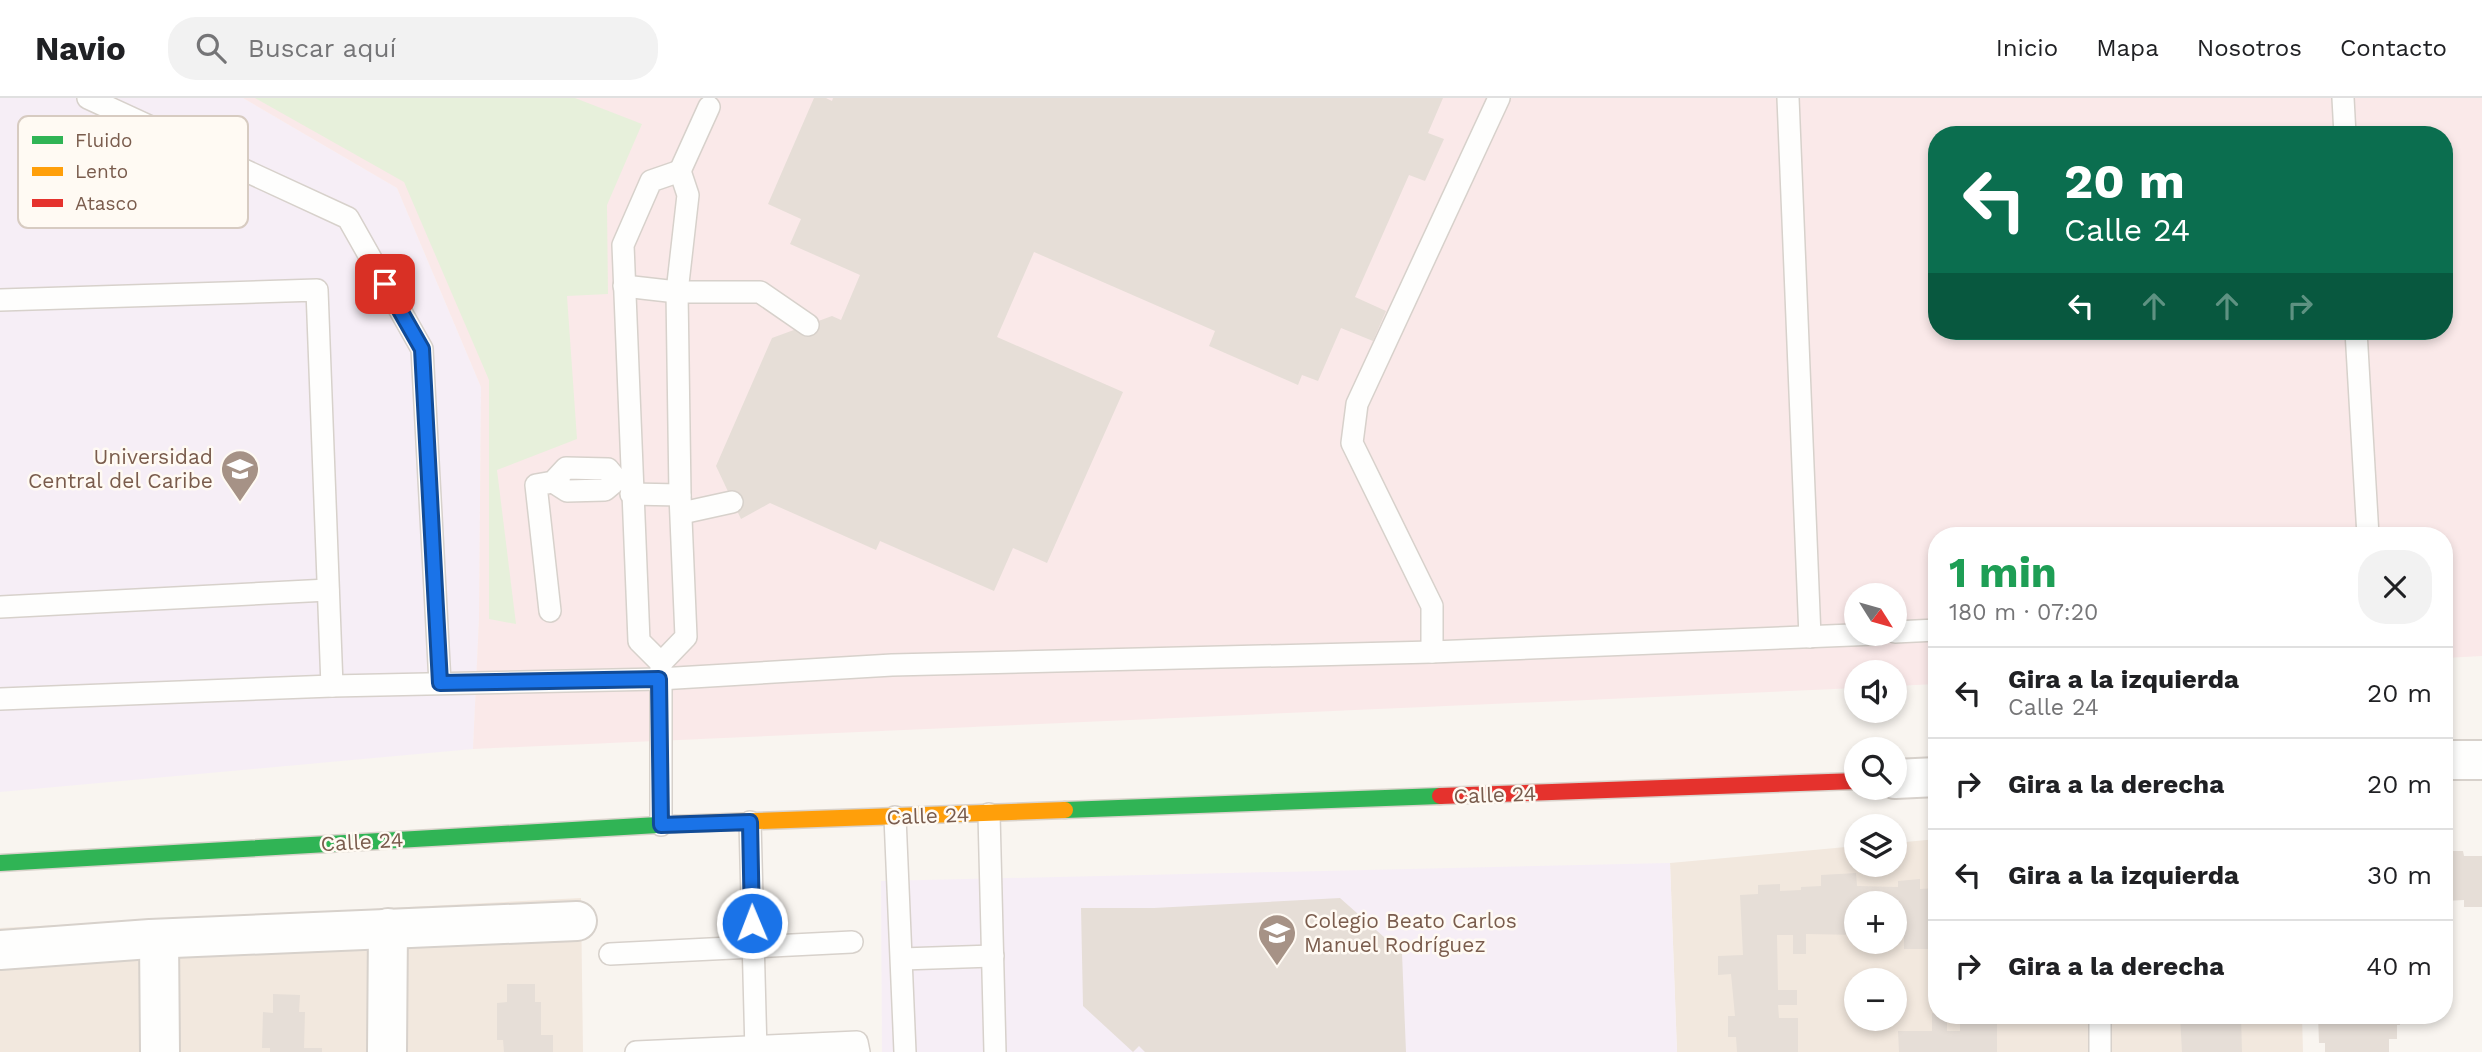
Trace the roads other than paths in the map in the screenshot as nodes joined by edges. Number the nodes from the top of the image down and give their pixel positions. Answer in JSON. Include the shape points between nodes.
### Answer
{"nodes":[{"id":1,"x":88,"y":98,"type":"edge"},
{"id":2,"x":1499,"y":98,"type":"edge"},
{"id":3,"x":1788,"y":98,"type":"edge"},
{"id":4,"x":2343,"y":98,"type":"edge"},
{"id":5,"x":709,"y":107,"type":"dead end"},
{"id":6,"x":127,"y":116,"type":"edge"},
{"id":7,"x":2345,"y":126,"type":"edge"},
{"id":8,"x":680,"y":171,"type":"junction"},
{"id":9,"x":248,"y":172,"type":"edge"},
{"id":10,"x":624,"y":286,"type":"junction"},
{"id":11,"x":677,"y":292,"type":"junction"},
{"id":12,"x":0,"y":300,"type":"edge"},
{"id":13,"x":808,"y":325,"type":"dead end"},
{"id":14,"x":2357,"y":340,"type":"edge"},
{"id":15,"x":626,"y":484,"type":"junction"},
{"id":16,"x":732,"y":502,"type":"dead end"},
{"id":17,"x":681,"y":504,"type":"junction"},
{"id":18,"x":2367,"y":527,"type":"edge"},
{"id":19,"x":328,"y":590,"type":"junction"},
{"id":20,"x":0,"y":607,"type":"edge"},
{"id":21,"x":550,"y":611,"type":"dead end"},
{"id":22,"x":1928,"y":630,"type":"edge"},
{"id":23,"x":1908,"y":631,"type":"edge"},
{"id":24,"x":1844,"y":636,"type":"edge"},
{"id":25,"x":1810,"y":638,"type":"junction"},
{"id":26,"x":1432,"y":652,"type":"junction"},
{"id":27,"x":660,"y":671,"type":"junction"},
{"id":28,"x":440,"y":683,"type":"junction"},
{"id":29,"x":332,"y":686,"type":"junction"},
{"id":30,"x":0,"y":699,"type":"edge"},
{"id":31,"x":2453,"y":760,"type":"edge"},
{"id":32,"x":2482,"y":760,"type":"edge"},
{"id":33,"x":1928,"y":777,"type":"edge"},
{"id":34,"x":1907,"y":778,"type":"edge"},
{"id":35,"x":1844,"y":781,"type":"edge"},
{"id":36,"x":989,"y":814,"type":"junction"},
{"id":37,"x":895,"y":817,"type":"junction"},
{"id":38,"x":750,"y":822,"type":"junction"},
{"id":39,"x":661,"y":825,"type":"junction"},
{"id":40,"x":0,"y":863,"type":"edge"},
{"id":41,"x":577,"y":921,"type":"dead end"},
{"id":42,"x":388,"y":928,"type":"junction"},
{"id":43,"x":159,"y":939,"type":"junction"},
{"id":44,"x":852,"y":942,"type":"dead end"},
{"id":45,"x":752,"y":948,"type":"junction"},
{"id":46,"x":0,"y":950,"type":"edge"},
{"id":47,"x":610,"y":954,"type":"dead end"},
{"id":48,"x":993,"y":956,"type":"junction"},
{"id":49,"x":902,"y":959,"type":"junction"},
{"id":50,"x":2100,"y":1024,"type":"edge"},
{"id":51,"x":858,"y":1047,"type":"edge"},
{"id":52,"x":756,"y":1050,"type":"edge"},
{"id":53,"x":692,"y":1051,"type":"edge"},
{"id":54,"x":160,"y":1052,"type":"edge"},
{"id":55,"x":387,"y":1052,"type":"edge"},
{"id":56,"x":636,"y":1052,"type":"edge"},
{"id":57,"x":905,"y":1052,"type":"edge"},
{"id":58,"x":995,"y":1052,"type":"edge"},
{"id":59,"x":2100,"y":1052,"type":"edge"}],
"edges":[{"from":1,"to":6,"type":"lane"},
{"from":2,"to":26,"type":"lane","via":[[1357,404],[1352,443],[1432,606]]},
{"from":3,"to":25,"type":"lane"},
{"from":4,"to":7,"type":"lane"},
{"from":5,"to":8,"type":"lane"},
{"from":8,"to":10,"type":"lane","via":[[651,181],[623,245]]},
{"from":8,"to":11,"type":"lane","via":[[688,195]]},
{"from":9,"to":28,"type":"lane","via":[[348,218],[422,349]]},
{"from":10,"to":11,"type":"lane"},
{"from":10,"to":15,"type":"lane"},
{"from":11,"to":13,"type":"lane","via":[[760,292]]},
{"from":11,"to":17,"type":"lane"},
{"from":12,"to":19,"type":"lane","via":[[317,290]]},
{"from":14,"to":18,"type":"lane"},
{"from":15,"to":17,"type":"lane"},
{"from":15,"to":21,"type":"lane","via":[[567,491],[552,482],[536,485]]},
{"from":15,"to":27,"type":"lane","via":[[639,641]]},
{"from":16,"to":17,"type":"lane"},
{"from":17,"to":27,"type":"lane","via":[[686,637]]},
{"from":19,"to":20,"type":"lane"},
{"from":19,"to":29,"type":"lane"},
{"from":22,"to":23,"type":"lane"},
{"from":24,"to":25,"type":"lane"},
{"from":25,"to":26,"type":"lane"},
{"from":26,"to":27,"type":"lane"},
{"from":27,"to":28,"type":"lane"},
{"from":27,"to":39,"type":"lane"},
{"from":28,"to":29,"type":"lane"},
{"from":29,"to":30,"type":"lane"},
{"from":31,"to":32,"type":"street"},
{"from":33,"to":34,"type":"street"},
{"from":35,"to":36,"type":"street","name":"Calle 24"},
{"from":36,"to":37,"type":"street","name":"Calle 24"},
{"from":36,"to":48,"type":"lane"},
{"from":37,"to":38,"type":"street","name":"Calle 24"},
{"from":37,"to":49,"type":"lane"},
{"from":38,"to":39,"type":"street","name":"Calle 24"},
{"from":38,"to":45,"type":"lane"},
{"from":39,"to":40,"type":"street","name":"Calle 24"},
{"from":41,"to":42,"type":"street"},
{"from":42,"to":43,"type":"street"},
{"from":42,"to":55,"type":"street"},
{"from":43,"to":46,"type":"street"},
{"from":43,"to":54,"type":"street"},
{"from":44,"to":45,"type":"lane"},
{"from":45,"to":47,"type":"lane"},
{"from":45,"to":52,"type":"lane"},
{"from":48,"to":49,"type":"lane"},
{"from":48,"to":58,"type":"lane"},
{"from":49,"to":57,"type":"lane"},
{"from":50,"to":59,"type":"lane"},
{"from":51,"to":52,"type":"lane"},
{"from":52,"to":53,"type":"lane"},
{"from":53,"to":56,"type":"lane"}]}
